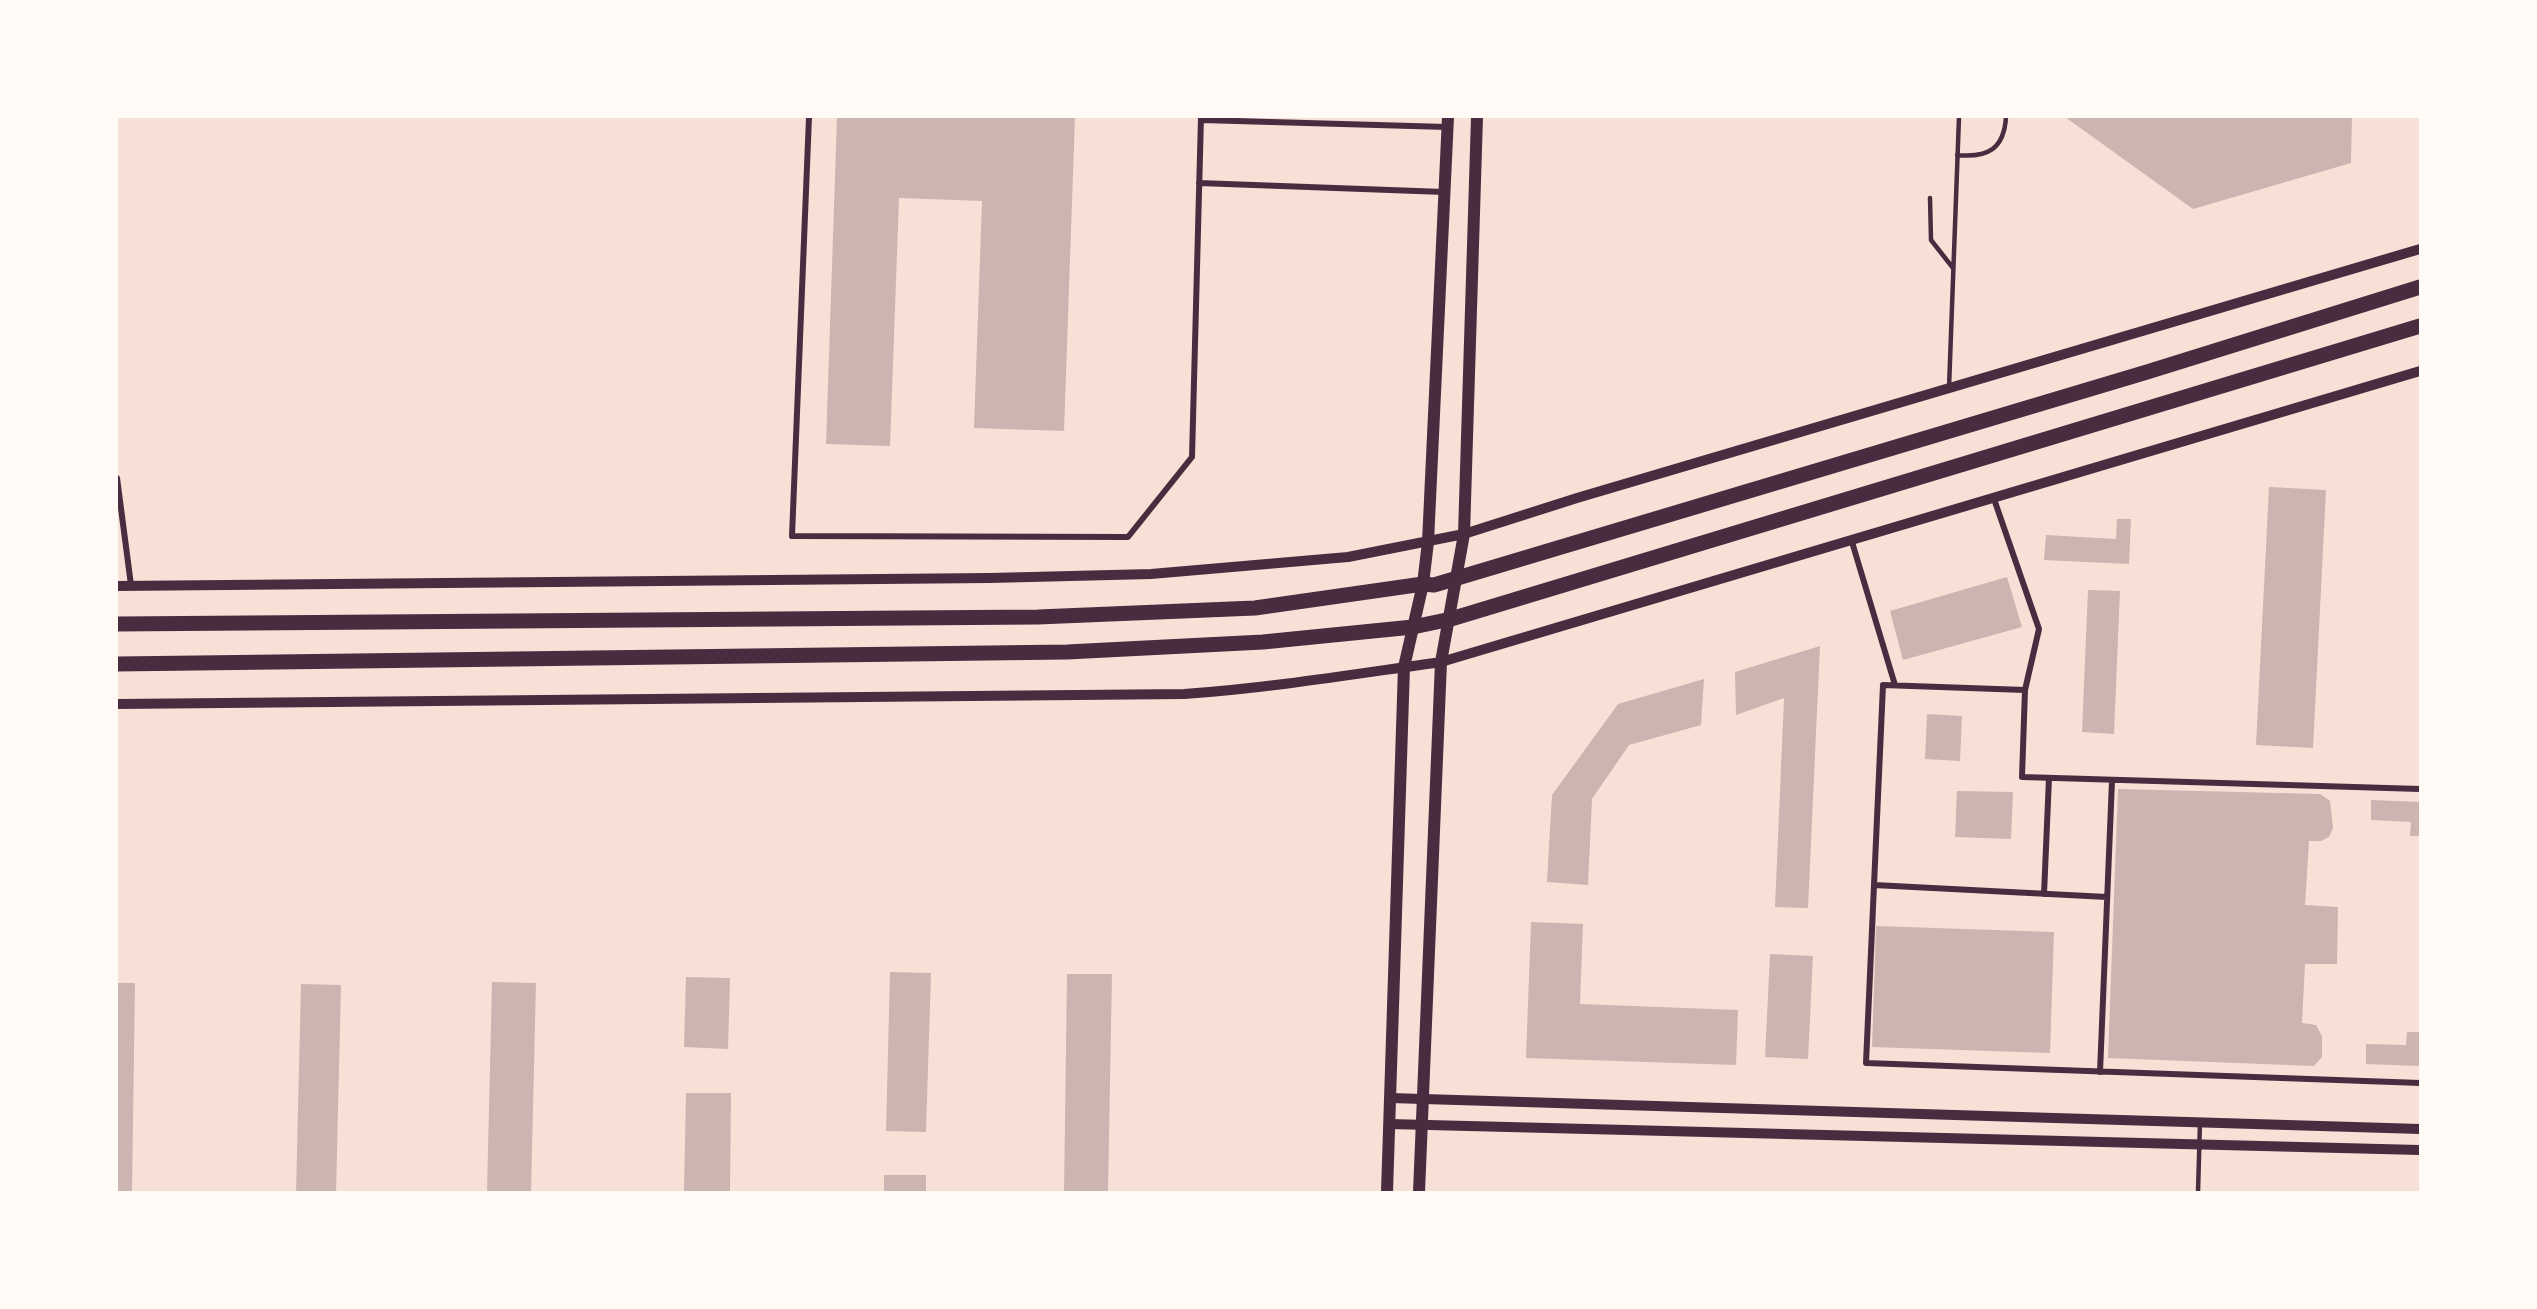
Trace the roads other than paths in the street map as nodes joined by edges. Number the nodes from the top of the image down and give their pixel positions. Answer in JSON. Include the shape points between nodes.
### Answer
{"nodes":[{"id":1,"x":809,"y":117,"type":"edge"},
{"id":2,"x":1477,"y":117,"type":"edge"},
{"id":3,"x":1959,"y":117,"type":"edge"},
{"id":4,"x":2006,"y":117,"type":"edge"},
{"id":5,"x":1201,"y":119,"type":"edge"},
{"id":6,"x":1447,"y":122,"type":"edge"},
{"id":7,"x":1957,"y":155,"type":"junction"},
{"id":8,"x":1199,"y":183,"type":"junction"},
{"id":9,"x":1444,"y":192,"type":"junction"},
{"id":10,"x":1930,"y":198,"type":"dead end"},
{"id":11,"x":2420,"y":249,"type":"edge"},
{"id":12,"x":1953,"y":270,"type":"junction"},
{"id":13,"x":2420,"y":287,"type":"edge"},
{"id":14,"x":2420,"y":326,"type":"edge"},
{"id":15,"x":2420,"y":371,"type":"edge"},
{"id":16,"x":1949,"y":388,"type":"junction"},
{"id":17,"x":117,"y":478,"type":"edge"},
{"id":18,"x":1994,"y":499,"type":"junction"},
{"id":19,"x":1464,"y":534,"type":"junction"},
{"id":20,"x":1428,"y":542,"type":"junction"},
{"id":21,"x":1852,"y":542,"type":"junction"},
{"id":22,"x":1458,"y":576,"type":"junction"},
{"id":23,"x":1423,"y":584,"type":"junction"},
{"id":24,"x":131,"y":585,"type":"junction"},
{"id":25,"x":117,"y":586,"type":"edge"},
{"id":26,"x":1451,"y":619,"type":"junction"},
{"id":27,"x":117,"y":624,"type":"edge"},
{"id":28,"x":1413,"y":627,"type":"junction"},
{"id":29,"x":1441,"y":662,"type":"junction"},
{"id":30,"x":117,"y":663,"type":"edge"},
{"id":31,"x":1404,"y":668,"type":"junction"},
{"id":32,"x":1894,"y":685,"type":"junction"},
{"id":33,"x":2025,"y":690,"type":"junction"},
{"id":34,"x":117,"y":704,"type":"edge"},
{"id":35,"x":2049,"y":778,"type":"junction"},
{"id":36,"x":2112,"y":781,"type":"junction"},
{"id":37,"x":2420,"y":789,"type":"edge"},
{"id":38,"x":1874,"y":885,"type":"junction"},
{"id":39,"x":2044,"y":894,"type":"junction"},
{"id":40,"x":2107,"y":897,"type":"junction"},
{"id":41,"x":2100,"y":1072,"type":"junction"},
{"id":42,"x":2420,"y":1083,"type":"edge"},
{"id":43,"x":1390,"y":1098,"type":"junction"},
{"id":44,"x":1422,"y":1099,"type":"junction"},
{"id":45,"x":2200,"y":1122,"type":"junction"},
{"id":46,"x":1389,"y":1124,"type":"junction"},
{"id":47,"x":1421,"y":1125,"type":"junction"},
{"id":48,"x":2420,"y":1129,"type":"edge"},
{"id":49,"x":2199,"y":1144,"type":"junction"},
{"id":50,"x":2420,"y":1150,"type":"edge"},
{"id":51,"x":1387,"y":1192,"type":"edge"},
{"id":52,"x":1419,"y":1192,"type":"edge"},
{"id":53,"x":2198,"y":1192,"type":"edge"}],
"edges":[{"from":1,"to":8,"type":"street","via":[[792,536],[1128,537],[1192,457]]},
{"from":2,"to":19,"type":"main road"},
{"from":3,"to":7,"type":"lane"},
{"from":4,"to":7,"type":"lane","via":[[2000,143],[1976,156]]},
{"from":5,"to":6,"type":"street"},
{"from":5,"to":8,"type":"street"},
{"from":6,"to":9,"type":"main road"},
{"from":7,"to":12,"type":"lane"},
{"from":8,"to":9,"type":"street"},
{"from":9,"to":20,"type":"main road"},
{"from":10,"to":12,"type":"lane","via":[[1931,240]]},
{"from":11,"to":16,"type":"street"},
{"from":12,"to":16,"type":"lane"},
{"from":13,"to":22,"type":"main road"},
{"from":14,"to":26,"type":"main road"},
{"from":15,"to":18,"type":"street"},
{"from":16,"to":19,"type":"street"},
{"from":17,"to":24,"type":"street"},
{"from":18,"to":21,"type":"street"},
{"from":18,"to":33,"type":"street","via":[[2038,629]]},
{"from":19,"to":20,"type":"street"},
{"from":19,"to":22,"type":"main road"},
{"from":20,"to":23,"type":"main road"},
{"from":20,"to":24,"type":"street","via":[[1348,557],[1151,574],[979,579]]},
{"from":21,"to":29,"type":"street"},
{"from":21,"to":32,"type":"street"},
{"from":22,"to":23,"type":"main road","via":[[1434,585]]},
{"from":22,"to":26,"type":"main road"},
{"from":23,"to":27,"type":"main road","via":[[1255,608],[1038,617]]},
{"from":23,"to":28,"type":"main road"},
{"from":24,"to":25,"type":"street"},
{"from":26,"to":28,"type":"main road"},
{"from":26,"to":29,"type":"main road"},
{"from":28,"to":30,"type":"main road","via":[[1263,642],[1066,652]]},
{"from":28,"to":31,"type":"main road"},
{"from":29,"to":31,"type":"street"},
{"from":29,"to":44,"type":"main road"},
{"from":31,"to":34,"type":"street","via":[[1253,689],[1184,694]]},
{"from":31,"to":43,"type":"main road"},
{"from":32,"to":33,"type":"street"},
{"from":32,"to":38,"type":"street","via":[[1883,685]]},
{"from":33,"to":35,"type":"street","via":[[2022,777]]},
{"from":35,"to":36,"type":"street"},
{"from":35,"to":39,"type":"street"},
{"from":36,"to":37,"type":"street"},
{"from":36,"to":40,"type":"street"},
{"from":38,"to":39,"type":"street"},
{"from":38,"to":41,"type":"street","via":[[1866,1063]]},
{"from":39,"to":40,"type":"street"},
{"from":40,"to":41,"type":"street"},
{"from":41,"to":42,"type":"street"},
{"from":43,"to":44,"type":"street"},
{"from":43,"to":46,"type":"main road"},
{"from":44,"to":45,"type":"street"},
{"from":44,"to":47,"type":"main road"},
{"from":45,"to":48,"type":"street"},
{"from":45,"to":49,"type":"lane"},
{"from":46,"to":47,"type":"street"},
{"from":46,"to":51,"type":"main road"},
{"from":47,"to":49,"type":"street"},
{"from":47,"to":52,"type":"main road"},
{"from":49,"to":50,"type":"street"},
{"from":49,"to":53,"type":"lane"}]}
